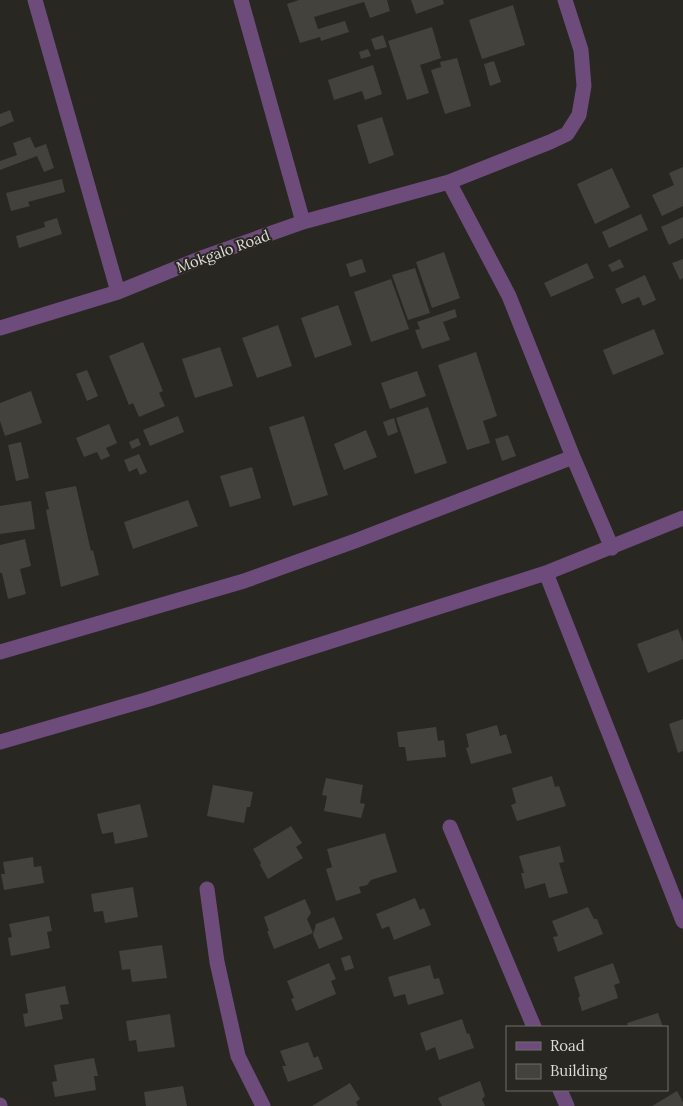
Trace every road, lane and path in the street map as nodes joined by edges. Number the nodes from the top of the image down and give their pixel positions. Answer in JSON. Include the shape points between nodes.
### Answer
{"nodes":[{"id":1,"x":35,"y":0,"type":"edge"},
{"id":2,"x":241,"y":0,"type":"edge"},
{"id":3,"x":565,"y":0,"type":"edge"},
{"id":4,"x":449,"y":182,"type":"junction"},
{"id":5,"x":303,"y":222,"type":"junction"},
{"id":6,"x":118,"y":292,"type":"junction"},
{"id":7,"x":0,"y":328,"type":"edge"},
{"id":8,"x":573,"y":457,"type":"junction"},
{"id":9,"x":683,"y":518,"type":"edge"},
{"id":10,"x":612,"y":548,"type":"junction"},
{"id":11,"x":546,"y":573,"type":"junction"},
{"id":12,"x":0,"y":652,"type":"edge"},
{"id":13,"x":0,"y":742,"type":"edge"},
{"id":14,"x":450,"y":826,"type":"dead end"},
{"id":15,"x":207,"y":889,"type":"dead end"},
{"id":16,"x":683,"y":921,"type":"edge"},
{"id":17,"x":534,"y":1026,"type":"edge"},
{"id":18,"x":560,"y":1091,"type":"edge"},
{"id":19,"x":263,"y":1106,"type":"edge"},
{"id":20,"x":567,"y":1106,"type":"edge"}],
"edges":[{"from":1,"to":6,"type":"street"},
{"from":2,"to":5,"type":"street"},
{"from":3,"to":4,"type":"street","name":"Mokgalo Road","via":[[582,50],[584,86],[579,115],[567,134]]},
{"from":4,"to":5,"type":"street","name":"Mokgalo Road"},
{"from":4,"to":8,"type":"street","via":[[509,296]]},
{"from":5,"to":6,"type":"street","name":"Mokgalo Road"},
{"from":6,"to":7,"type":"street","name":"Mokgalo Road"},
{"from":8,"to":10,"type":"street"},
{"from":8,"to":12,"type":"street","via":[[244,582]]},
{"from":9,"to":10,"type":"street"},
{"from":10,"to":11,"type":"street"},
{"from":11,"to":13,"type":"street","via":[[149,699]]},
{"from":11,"to":16,"type":"street"},
{"from":14,"to":17,"type":"street"},
{"from":15,"to":19,"type":"street","via":[[217,962],[238,1056]]},
{"from":18,"to":20,"type":"street"}]}
